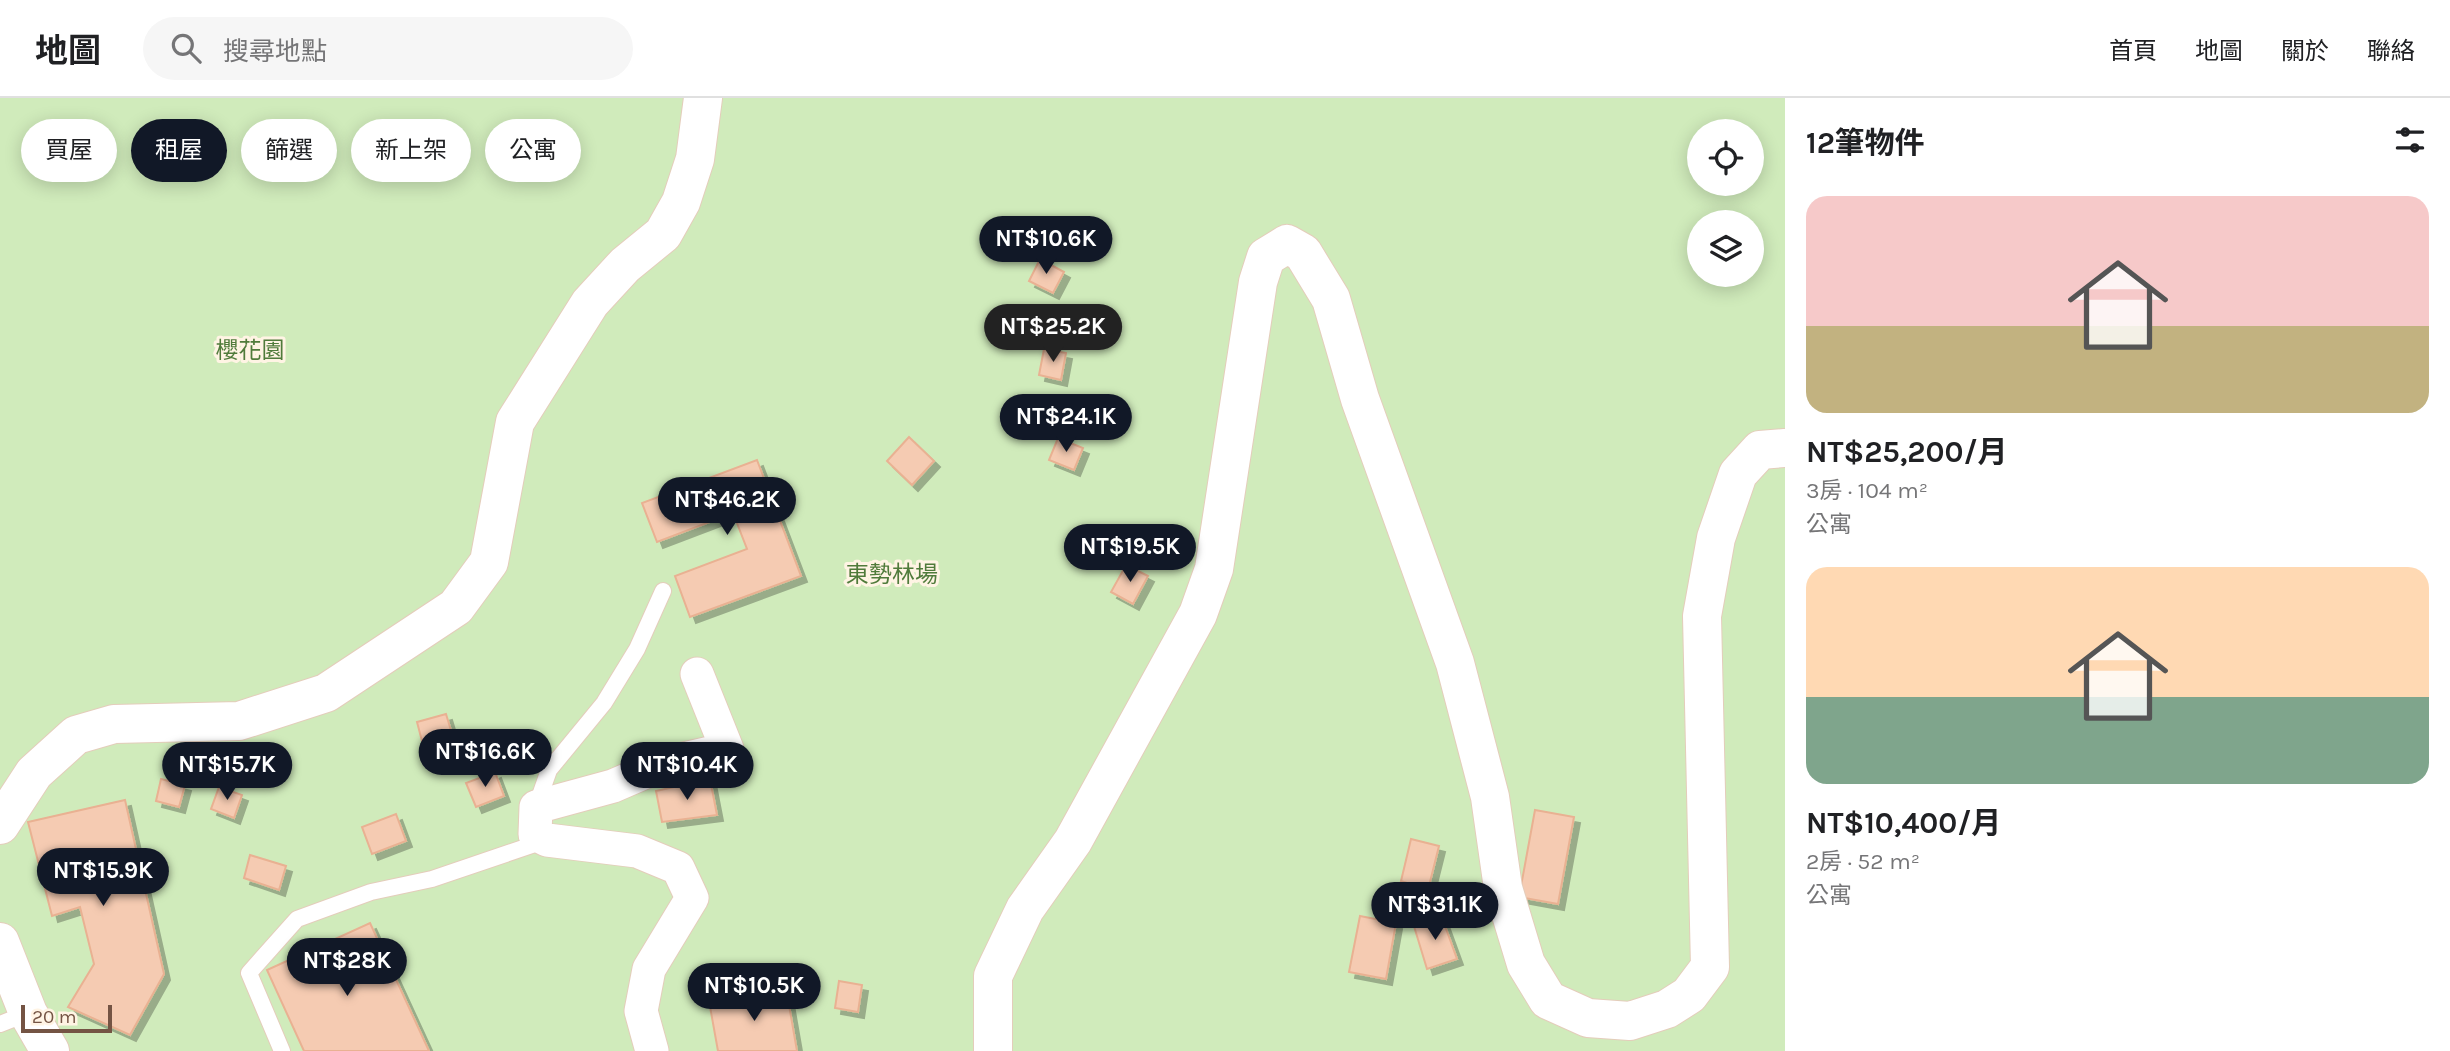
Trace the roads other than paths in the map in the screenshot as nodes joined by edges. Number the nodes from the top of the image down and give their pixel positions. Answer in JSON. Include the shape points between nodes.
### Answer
{"nodes":[{"id":1,"x":703,"y":98,"type":"edge"},
{"id":2,"x":1785,"y":448,"type":"edge"},
{"id":3,"x":663,"y":591,"type":"dead end"},
{"id":4,"x":697,"y":674,"type":"dead end"},
{"id":5,"x":536,"y":820,"type":"junction"},
{"id":6,"x":0,"y":825,"type":"edge"},
{"id":7,"x":0,"y":942,"type":"edge"},
{"id":8,"x":14,"y":1019,"type":"edge"},
{"id":9,"x":50,"y":1051,"type":"edge"},
{"id":10,"x":282,"y":1051,"type":"edge"},
{"id":11,"x":652,"y":1051,"type":"edge"},
{"id":12,"x":993,"y":1051,"type":"edge"}],
"edges":[{"from":1,"to":6,"type":"street","via":[[695,159],[681,202],[663,234],[625,265],[590,303],[515,422],[489,562],[456,607],[326,693],[239,720],[114,724],[76,735],[34,773]]},
{"from":2,"to":12,"type":"street","via":[[1760,450],[1738,474],[1716,538],[1702,616],[1710,967],[1689,995],[1667,1009],[1630,1021],[1588,1018],[1548,1000],[1526,964],[1503,887],[1490,797],[1455,663],[1360,399],[1331,299],[1303,253],[1287,244],[1266,257],[1258,282],[1214,569],[1198,614],[1073,841],[1025,909],[993,976]]},
{"from":3,"to":5,"type":"lane","via":[[637,649],[604,703],[549,770]]},
{"from":4,"to":5,"type":"street","via":[[727,749],[666,764]]},
{"from":5,"to":10,"type":"lane","via":[[532,845],[432,879],[371,892],[297,919],[249,972]]},
{"from":5,"to":11,"type":"street","via":[[547,840],[636,851],[678,868],[692,898],[649,969],[640,1011]]},
{"from":7,"to":8,"type":"street"},
{"from":8,"to":9,"type":"street"}]}
